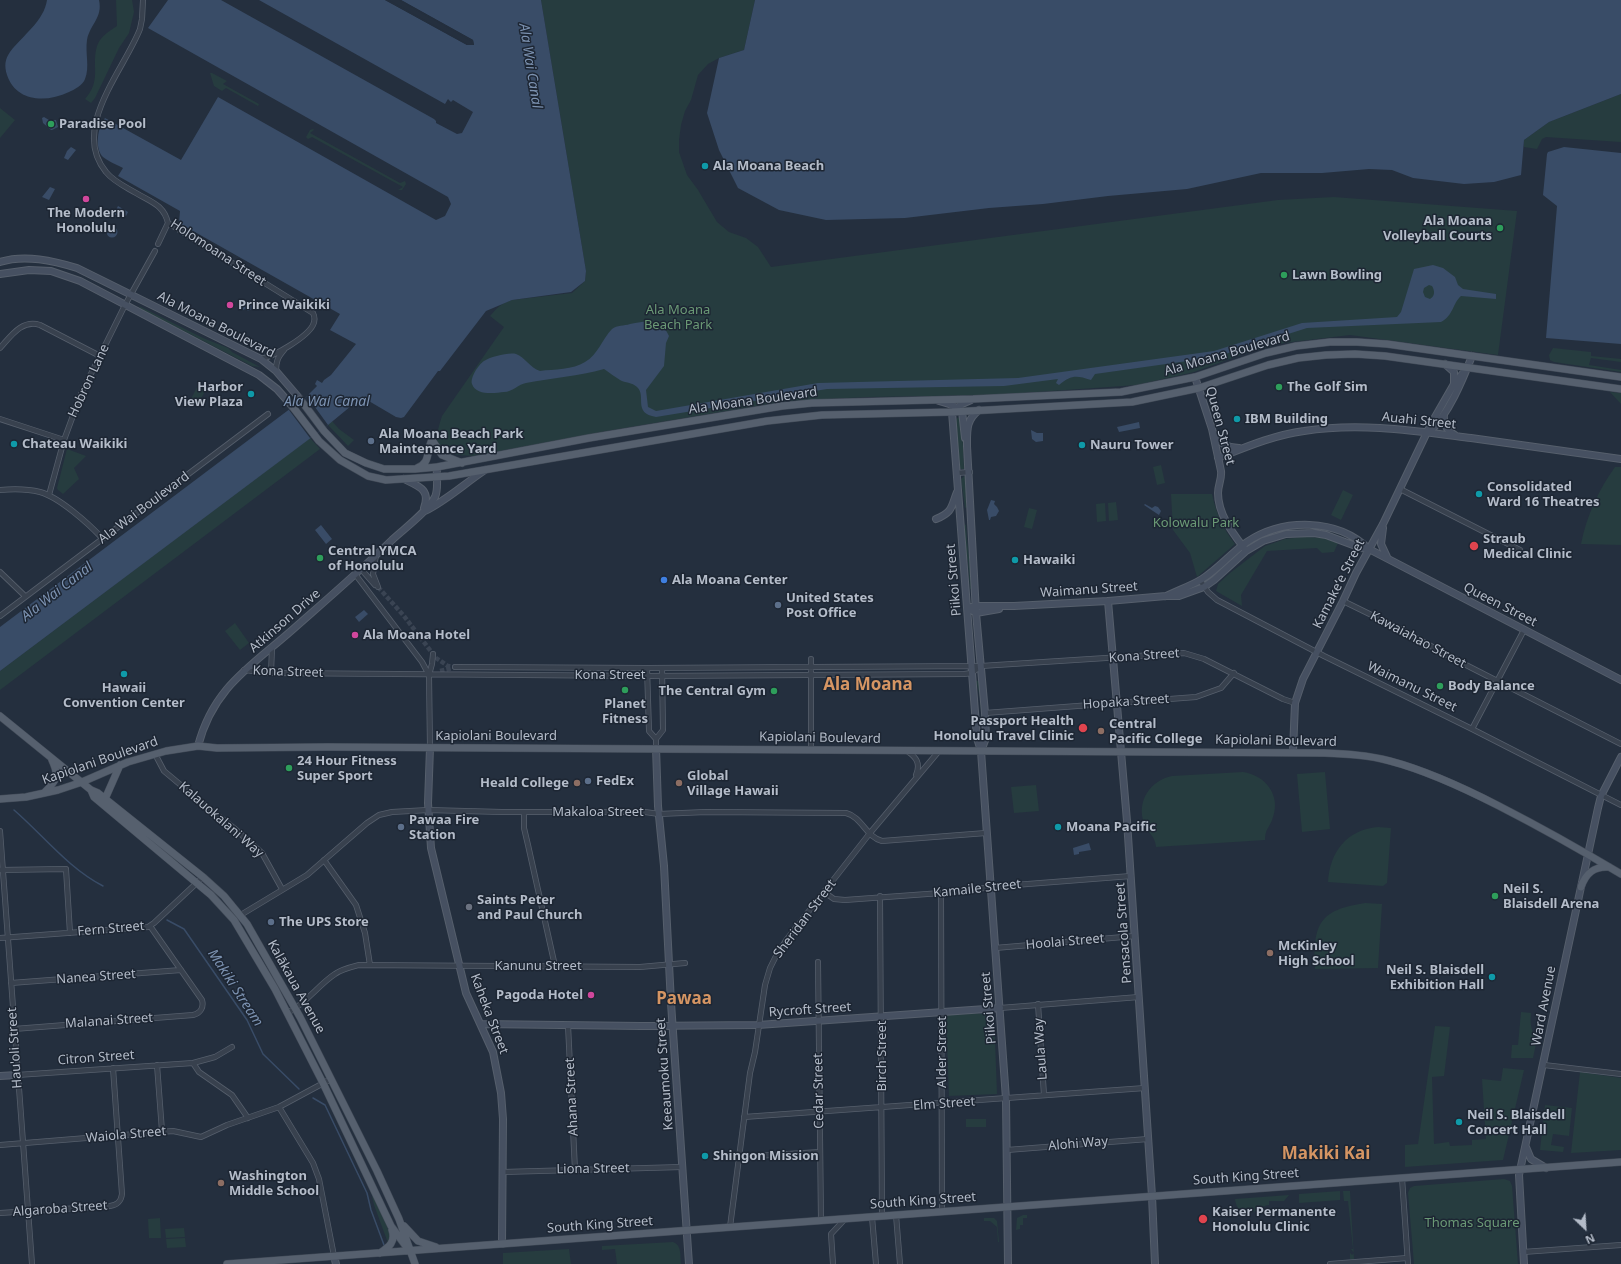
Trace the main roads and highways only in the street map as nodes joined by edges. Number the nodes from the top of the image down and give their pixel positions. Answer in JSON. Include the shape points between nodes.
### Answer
{"nodes":[{"id":1,"x":1621,"y":377,"type":"edge"},
{"id":2,"x":1621,"y":389,"type":"edge"},
{"id":3,"x":300,"y":399,"type":"road end"},
{"id":4,"x":292,"y":406,"type":"road end"},
{"id":5,"x":462,"y":463,"type":"junction"},
{"id":6,"x":415,"y":469,"type":"junction"},
{"id":7,"x":0,"y":716,"type":"edge"},
{"id":8,"x":50,"y":756,"type":"junction"},
{"id":9,"x":120,"y":765,"type":"junction"},
{"id":10,"x":82,"y":782,"type":"junction"},
{"id":11,"x":91,"y":790,"type":"junction"},
{"id":12,"x":44,"y":794,"type":"junction"},
{"id":13,"x":0,"y":799,"type":"edge"},
{"id":14,"x":105,"y":799,"type":"junction"},
{"id":15,"x":1610,"y":867,"type":"junction"},
{"id":16,"x":1621,"y":874,"type":"edge"},
{"id":17,"x":1581,"y":887,"type":"road end"},
{"id":18,"x":1621,"y":1162,"type":"edge"},
{"id":19,"x":399,"y":1219,"type":"junction"},
{"id":20,"x":391,"y":1226,"type":"junction"},
{"id":21,"x":440,"y":1249,"type":"junction"},
{"id":22,"x":409,"y":1251,"type":"junction"},
{"id":23,"x":380,"y":1253,"type":"junction"},
{"id":24,"x":228,"y":1264,"type":"edge"},
{"id":25,"x":415,"y":1264,"type":"edge"}],
"edges":[{"from":1,"to":5,"type":"main road","name":"Ala Moana Boulevard","via":[[1387,344],[1330,342],[1266,353],[1195,377],[1121,392],[782,406],[589,438]]},
{"from":2,"to":4,"type":"main road","name":"Ala Moana Boulevard","via":[[1385,356],[1326,355],[1268,365],[1199,388],[1132,402],[822,415],[767,421],[486,470],[386,480],[368,476],[340,460],[319,441]]},
{"from":3,"to":6,"type":"main road","name":"Ala Moana Boulevard","via":[[324,431],[345,453],[384,469]]},
{"from":5,"to":6,"type":"main road","name":"Ala Moana Boulevard"},
{"from":5,"to":6,"type":"main road","via":[[442,455],[432,440],[428,459],[424,465]]},
{"from":7,"to":8,"type":"main road","name":"Kalākaua Avenue"},
{"from":8,"to":10,"type":"main road","name":"Kalākaua Avenue"},
{"from":8,"to":12,"type":"main road","via":[[56,769],[56,776],[54,784]]},
{"from":9,"to":10,"type":"main road","name":"Kapiolani Boulevard"},
{"from":9,"to":14,"type":"main road"},
{"from":9,"to":15,"type":"main road","name":"Kapiolani Boulevard","via":[[155,754],[198,746],[1293,751],[1337,754],[1376,758],[1453,783]]},
{"from":10,"to":11,"type":"main road","name":"Kalākaua Avenue"},
{"from":10,"to":12,"type":"main road","name":"Kapiolani Boulevard"},
{"from":11,"to":14,"type":"main road","name":"Kalākaua Avenue"},
{"from":11,"to":20,"type":"main road","name":"Kalākaua Avenue","via":[[94,797],[211,895],[234,920],[267,974],[323,1083]]},
{"from":12,"to":13,"type":"main road","name":"Kapiolani Boulevard"},
{"from":14,"to":19,"type":"main road","name":"Kalākaua Avenue","via":[[203,877],[240,915],[296,1009]]},
{"from":15,"to":16,"type":"main road","name":"Kapiolani Boulevard"},
{"from":15,"to":17,"type":"main road","via":[[1592,870]]},
{"from":18,"to":21,"type":"main road","name":"South King Street"},
{"from":19,"to":21,"type":"main road","via":[[418,1241]]},
{"from":19,"to":22,"type":"main road","name":"Kalākaua Avenue"},
{"from":20,"to":22,"type":"main road","name":"Kalākaua Avenue"},
{"from":20,"to":23,"type":"main road","via":[[393,1241]]},
{"from":21,"to":22,"type":"main road","name":"South King Street"},
{"from":22,"to":23,"type":"main road","name":"South King Street"},
{"from":22,"to":25,"type":"main road","name":"Kalākaua Avenue"},
{"from":23,"to":24,"type":"main road","name":"South King Street"}]}
